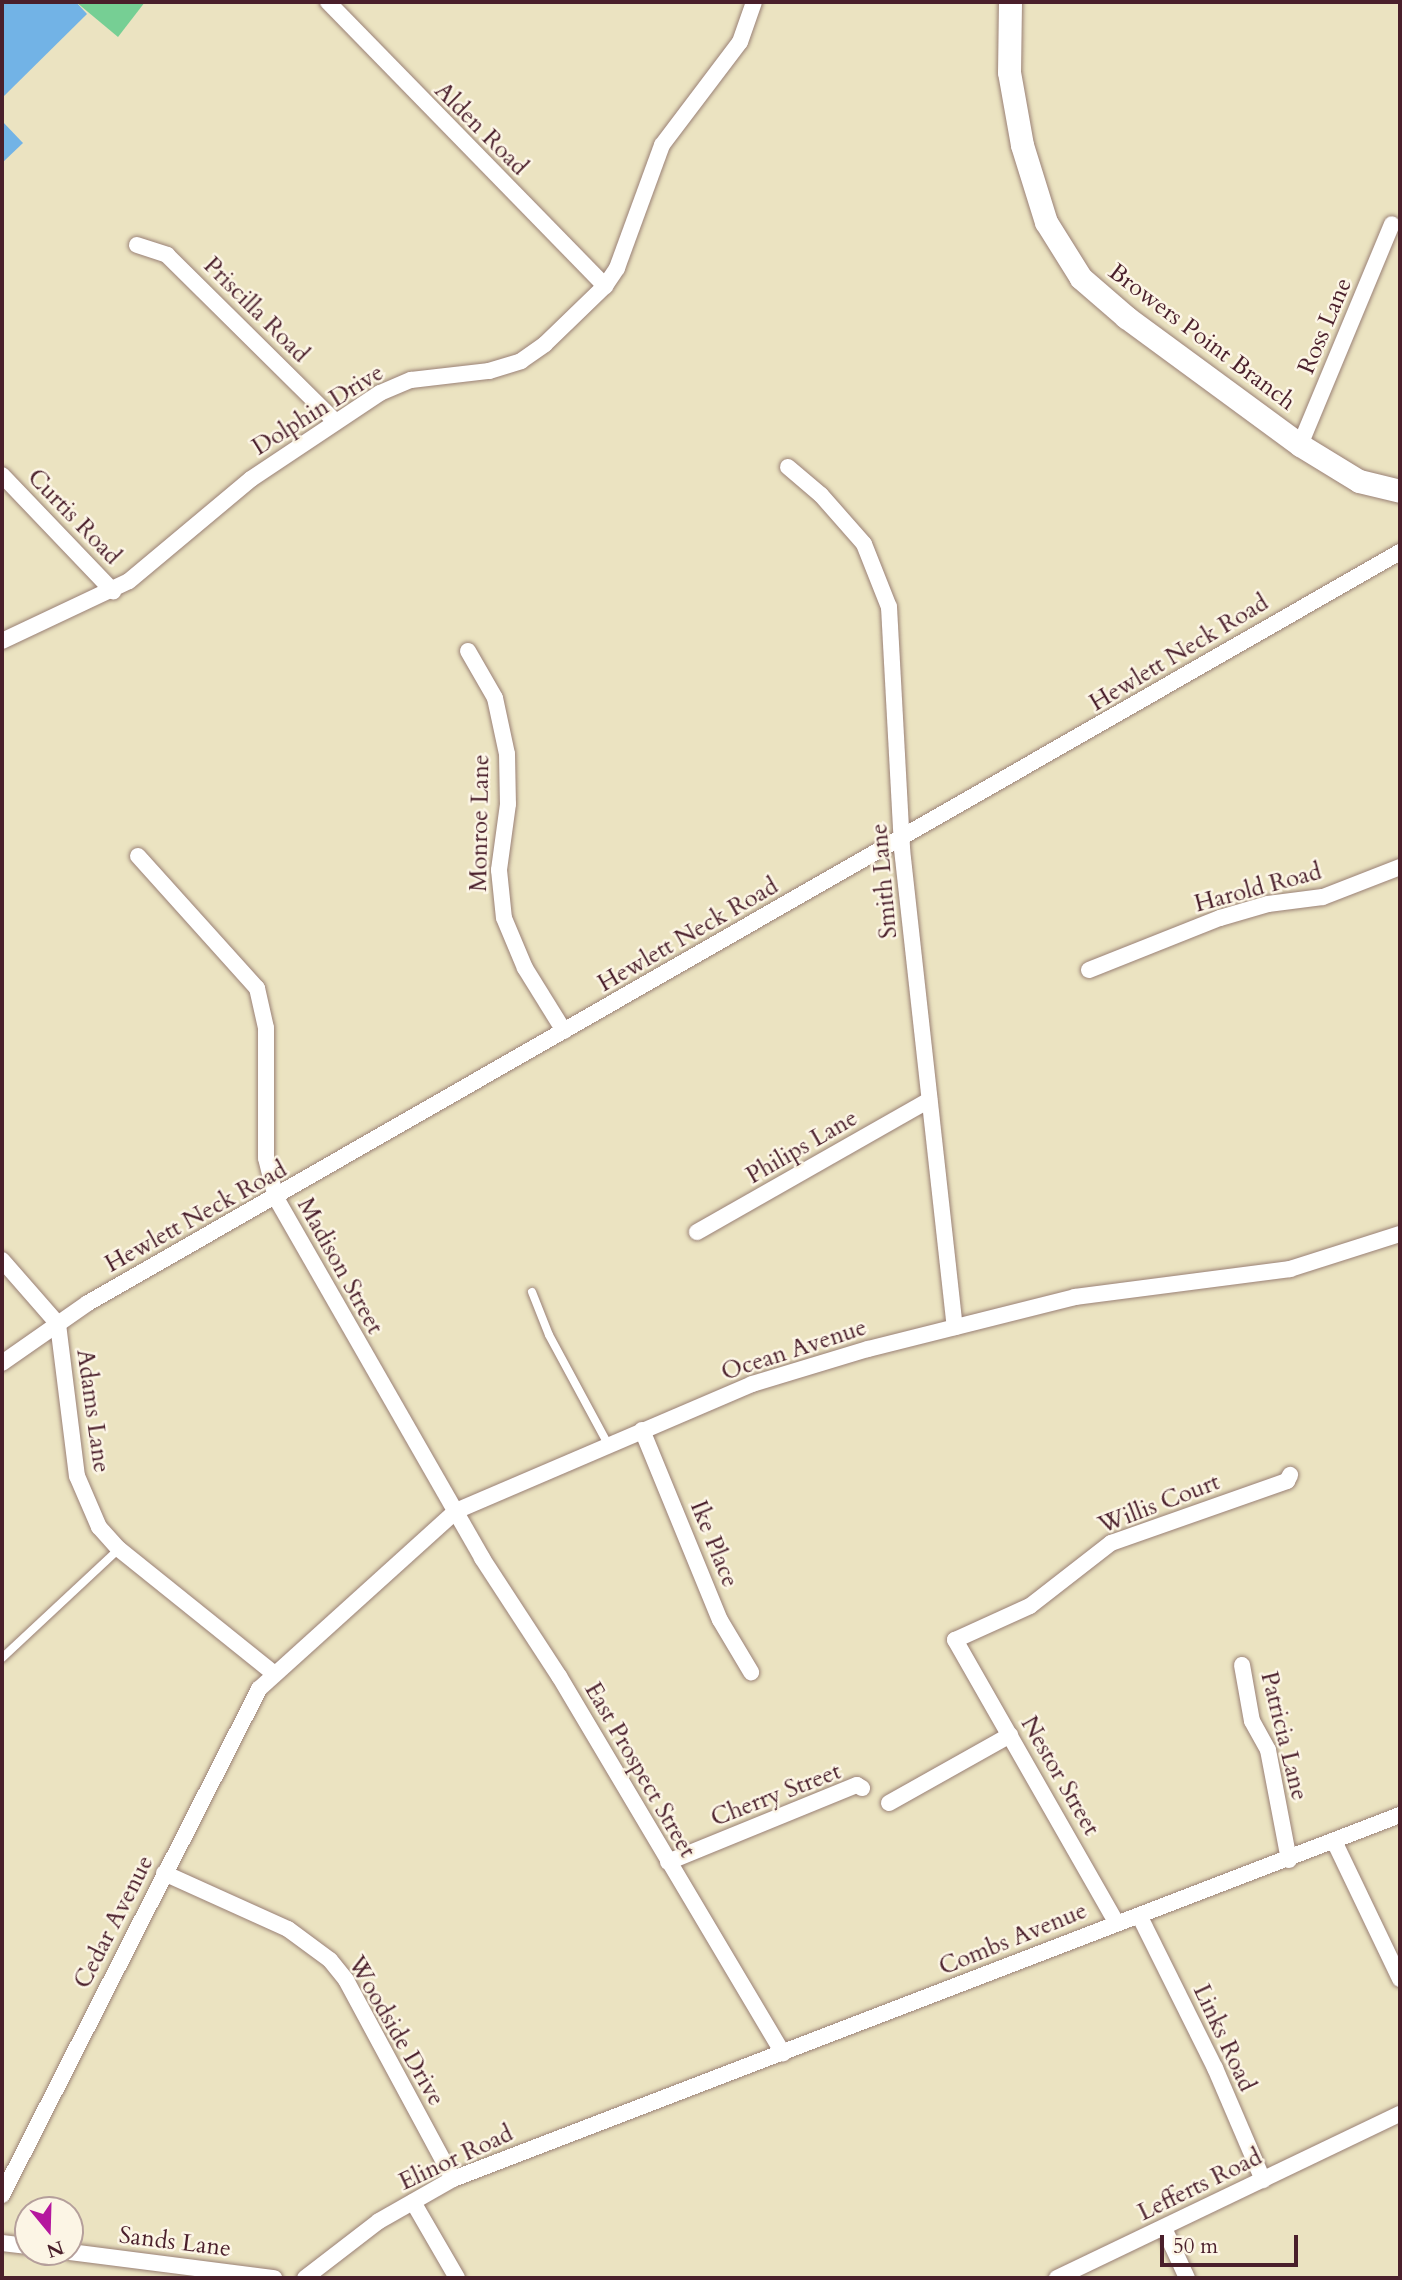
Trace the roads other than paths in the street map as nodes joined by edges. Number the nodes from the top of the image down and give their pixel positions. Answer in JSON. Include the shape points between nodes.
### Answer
{"nodes":[{"id":1,"x":328,"y":2,"type":"edge"},
{"id":2,"x":754,"y":2,"type":"edge"},
{"id":3,"x":1010,"y":2,"type":"edge"},
{"id":4,"x":1392,"y":224,"type":"dead end"},
{"id":5,"x":137,"y":245,"type":"dead end"},
{"id":6,"x":605,"y":286,"type":"junction"},
{"id":7,"x":335,"y":421,"type":"junction"},
{"id":8,"x":1300,"y":445,"type":"junction"},
{"id":9,"x":788,"y":467,"type":"dead end"},
{"id":10,"x":2,"y":475,"type":"edge"},
{"id":11,"x":1400,"y":491,"type":"edge"},
{"id":12,"x":1400,"y":552,"type":"edge"},
{"id":13,"x":113,"y":591,"type":"junction"},
{"id":14,"x":2,"y":641,"type":"edge"},
{"id":15,"x":468,"y":651,"type":"dead end"},
{"id":16,"x":901,"y":837,"type":"junction"},
{"id":17,"x":138,"y":856,"type":"dead end"},
{"id":18,"x":1400,"y":867,"type":"edge"},
{"id":19,"x":1089,"y":970,"type":"dead end"},
{"id":20,"x":564,"y":1031,"type":"junction"},
{"id":21,"x":929,"y":1100,"type":"junction"},
{"id":22,"x":276,"y":1198,"type":"junction"},
{"id":23,"x":697,"y":1232,"type":"dead end"},
{"id":24,"x":1400,"y":1234,"type":"edge"},
{"id":25,"x":2,"y":1260,"type":"edge"},
{"id":26,"x":531,"y":1292,"type":"dead end"},
{"id":27,"x":58,"y":1324,"type":"junction"},
{"id":28,"x":955,"y":1326,"type":"junction"},
{"id":29,"x":2,"y":1363,"type":"edge"},
{"id":30,"x":642,"y":1430,"type":"junction"},
{"id":31,"x":608,"y":1444,"type":"junction"},
{"id":32,"x":1290,"y":1475,"type":"dead end"},
{"id":33,"x":456,"y":1511,"type":"junction"},
{"id":34,"x":119,"y":1549,"type":"junction"},
{"id":35,"x":964,"y":1655,"type":"joint"},
{"id":36,"x":2,"y":1658,"type":"edge"},
{"id":37,"x":1242,"y":1665,"type":"dead end"},
{"id":38,"x":751,"y":1672,"type":"dead end"},
{"id":39,"x":273,"y":1674,"type":"junction"},
{"id":40,"x":1010,"y":1735,"type":"junction"},
{"id":41,"x":862,"y":1788,"type":"dead end"},
{"id":42,"x":890,"y":1803,"type":"dead end"},
{"id":43,"x":1400,"y":1815,"type":"edge"},
{"id":44,"x":1334,"y":1841,"type":"junction"},
{"id":45,"x":1289,"y":1860,"type":"junction"},
{"id":46,"x":668,"y":1862,"type":"junction"},
{"id":47,"x":164,"y":1873,"type":"junction"},
{"id":48,"x":1140,"y":1917,"type":"junction"},
{"id":49,"x":1116,"y":1922,"type":"junction"},
{"id":50,"x":1400,"y":1979,"type":"edge"},
{"id":51,"x":783,"y":2053,"type":"junction"},
{"id":52,"x":642,"y":2107,"type":"joint"},
{"id":53,"x":1400,"y":2114,"type":"edge"},
{"id":54,"x":453,"y":2179,"type":"junction"},
{"id":55,"x":1263,"y":2180,"type":"junction"},
{"id":56,"x":2,"y":2195,"type":"edge"},
{"id":57,"x":413,"y":2202,"type":"junction"},
{"id":58,"x":1164,"y":2228,"type":"junction"},
{"id":59,"x":84,"y":2254,"type":"edge"},
{"id":60,"x":274,"y":2278,"type":"edge"},
{"id":61,"x":305,"y":2278,"type":"edge"},
{"id":62,"x":457,"y":2278,"type":"edge"},
{"id":63,"x":1057,"y":2278,"type":"edge"},
{"id":64,"x":1188,"y":2278,"type":"edge"}],
"edges":[{"from":1,"to":6,"type":"street","name":"Alden Road"},
{"from":2,"to":6,"type":"street","name":"Dolphin Drive","via":[[733,53],[662,145],[625,253]]},
{"from":3,"to":8,"type":"street","name":"Browers Point Branch","via":[[1009,72],[1022,145],[1046,222],[1061,251],[1081,278],[1126,317]]},
{"from":4,"to":8,"type":"street","name":"Ross Lane"},
{"from":5,"to":7,"type":"street","name":"Priscilla Road","via":[[167,254]]},
{"from":6,"to":7,"type":"street","name":"Dolphin Drive","via":[[521,361],[489,371],[411,380]]},
{"from":7,"to":13,"type":"street","name":"Dolphin Drive","via":[[251,479],[149,567]]},
{"from":8,"to":11,"type":"street","name":"Browers Point Branch","via":[[1359,481]]},
{"from":9,"to":16,"type":"street","name":"Smith Lane","via":[[839,514],[864,544],[879,575],[892,641]]},
{"from":10,"to":13,"type":"street","name":"Curtis Road"},
{"from":12,"to":16,"type":"street","name":"Hewlett Neck Road"},
{"from":13,"to":14,"type":"street","name":"Dolphin Drive"},
{"from":15,"to":20,"type":"street","name":"Monroe Lane","via":[[495,698],[507,754],[508,804],[499,870],[504,918],[525,968]]},
{"from":16,"to":20,"type":"street","name":"Hewlett Neck Road"},
{"from":16,"to":21,"type":"street","name":"Smith Lane"},
{"from":17,"to":22,"type":"street","name":"Madison Street","via":[[257,988],[266,1028],[266,1158]]},
{"from":18,"to":19,"type":"street","name":"Harold Road","via":[[1323,897],[1268,904],[1220,918]]},
{"from":20,"to":22,"type":"street","name":"Hewlett Neck Road"},
{"from":21,"to":23,"type":"street","name":"Philips Lane"},
{"from":21,"to":28,"type":"street","name":"Smith Lane"},
{"from":22,"to":27,"type":"street","name":"Hewlett Neck Road"},
{"from":22,"to":33,"type":"street","name":"Madison Street"},
{"from":24,"to":28,"type":"street","name":"Ocean Avenue","via":[[1290,1269],[1075,1297]]},
{"from":25,"to":27,"type":"street","name":"Adams Lane"},
{"from":26,"to":31,"type":"lane"},
{"from":27,"to":29,"type":"street","name":"Hewlett Neck Road"},
{"from":27,"to":34,"type":"street","name":"Adams Lane","via":[[77,1476],[99,1527]]},
{"from":28,"to":30,"type":"street","name":"Ocean Avenue","via":[[752,1384]]},
{"from":30,"to":31,"type":"street","name":"Ocean Avenue"},
{"from":30,"to":38,"type":"street","name":"Ike Place","via":[[720,1620]]},
{"from":31,"to":33,"type":"street","name":"Ocean Avenue"},
{"from":32,"to":35,"type":"street","name":"Willis Court","via":[[1287,1481],[1111,1543],[1030,1606],[955,1640]]},
{"from":33,"to":39,"type":"street","name":"Ocean Avenue"},
{"from":33,"to":46,"type":"street","name":"East Prospect Street"},
{"from":34,"to":36,"type":"lane"},
{"from":34,"to":39,"type":"street","name":"Adams Lane"},
{"from":35,"to":40,"type":"street","name":"Nestor Street"},
{"from":37,"to":45,"type":"street","name":"Patricia Lane","via":[[1252,1721],[1268,1750]]},
{"from":39,"to":47,"type":"street","name":"Cedar Avenue","via":[[250,1703]]},
{"from":40,"to":42,"type":"street"},
{"from":40,"to":49,"type":"street","name":"Nestor Street"},
{"from":41,"to":46,"type":"street","name":"Cherry Street","via":[[857,1786]]},
{"from":43,"to":44,"type":"street","name":"Combs Avenue"},
{"from":44,"to":45,"type":"street","name":"Combs Avenue"},
{"from":44,"to":50,"type":"street"},
{"from":45,"to":48,"type":"street","name":"Combs Avenue"},
{"from":46,"to":51,"type":"street","name":"East Prospect Street"},
{"from":47,"to":54,"type":"street","name":"Woodside Drive","via":[[288,1929],[330,1960],[346,1980]]},
{"from":47,"to":56,"type":"street","name":"Cedar Avenue"},
{"from":48,"to":49,"type":"street","name":"Combs Avenue"},
{"from":48,"to":55,"type":"street","name":"Links Road","via":[[1215,2068]]},
{"from":49,"to":51,"type":"street","name":"Combs Avenue"},
{"from":51,"to":52,"type":"street","name":"Combs Avenue"},
{"from":52,"to":54,"type":"street","name":"Elinor Road"},
{"from":53,"to":55,"type":"street","name":"Lefferts Road"},
{"from":54,"to":57,"type":"street","name":"Elinor Road"},
{"from":55,"to":58,"type":"street","name":"Lefferts Road"},
{"from":57,"to":61,"type":"street","name":"Elinor Road","via":[[348,2243]]},
{"from":57,"to":62,"type":"street"},
{"from":58,"to":63,"type":"street","name":"Lefferts Road"},
{"from":58,"to":64,"type":"street"},
{"from":59,"to":60,"type":"street","name":"Sands Lane"}]}
